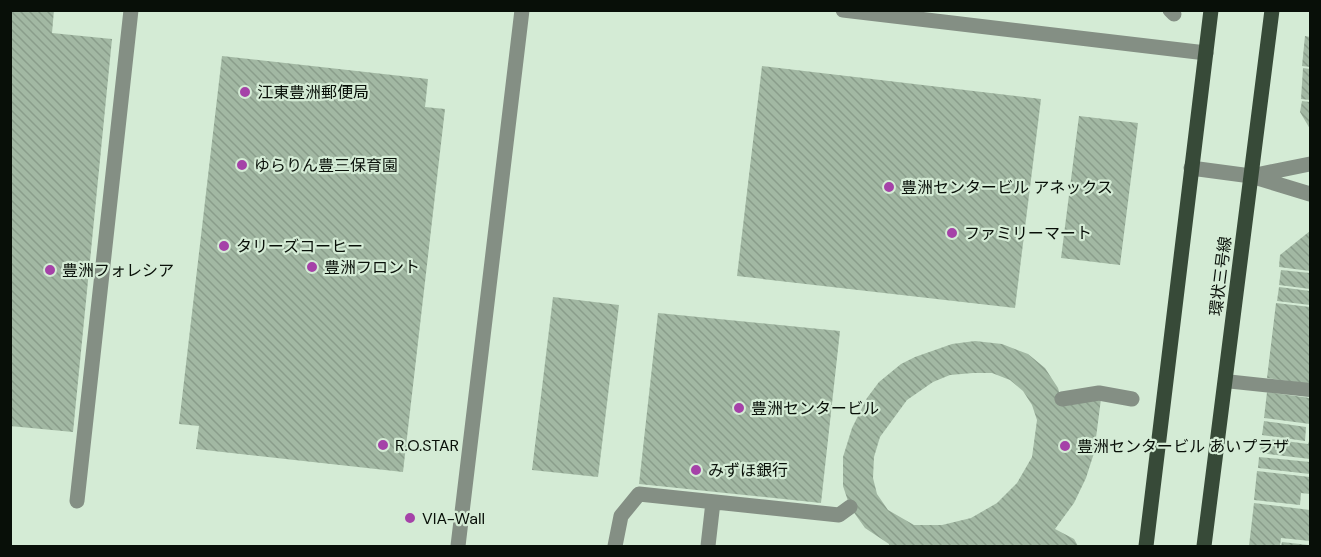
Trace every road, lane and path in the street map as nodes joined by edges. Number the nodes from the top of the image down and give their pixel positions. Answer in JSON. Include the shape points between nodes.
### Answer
{"nodes":[{"id":1,"x":131,"y":10,"type":"edge"},
{"id":2,"x":522,"y":10,"type":"edge"},
{"id":3,"x":843,"y":10,"type":"edge"},
{"id":4,"x":1211,"y":10,"type":"edge"},
{"id":5,"x":1272,"y":10,"type":"edge"},
{"id":6,"x":1206,"y":53,"type":"junction"},
{"id":7,"x":1311,"y":164,"type":"edge"},
{"id":8,"x":1191,"y":168,"type":"junction"},
{"id":9,"x":1251,"y":176,"type":"junction"},
{"id":10,"x":1311,"y":194,"type":"edge"},
{"id":11,"x":1225,"y":381,"type":"junction"},
{"id":12,"x":1311,"y":390,"type":"edge"},
{"id":13,"x":1062,"y":399,"type":"dead end"},
{"id":14,"x":1132,"y":399,"type":"dead end"},
{"id":15,"x":77,"y":501,"type":"dead end"},
{"id":16,"x":713,"y":502,"type":"junction"},
{"id":17,"x":850,"y":507,"type":"dead end"},
{"id":18,"x":458,"y":546,"type":"edge"},
{"id":19,"x":615,"y":546,"type":"edge"},
{"id":20,"x":708,"y":546,"type":"edge"},
{"id":21,"x":1146,"y":546,"type":"edge"},
{"id":22,"x":1204,"y":546,"type":"edge"}],
"edges":[{"from":1,"to":15,"type":"street"},
{"from":2,"to":18,"type":"street"},
{"from":3,"to":6,"type":"street"},
{"from":4,"to":6,"type":"main road"},
{"from":5,"to":9,"type":"main road","name":"環状三号線"},
{"from":6,"to":8,"type":"main road"},
{"from":7,"to":9,"type":"street"},
{"from":8,"to":9,"type":"street"},
{"from":8,"to":21,"type":"main road"},
{"from":9,"to":10,"type":"street"},
{"from":9,"to":11,"type":"main road","name":"環状三号線"},
{"from":11,"to":12,"type":"lane"},
{"from":11,"to":22,"type":"main road","name":"環状三号線"},
{"from":13,"to":14,"type":"street","via":[[1099,393]]},
{"from":16,"to":17,"type":"street","via":[[838,515]]},
{"from":16,"to":19,"type":"street","via":[[639,494],[621,516]]},
{"from":16,"to":20,"type":"street"}]}
